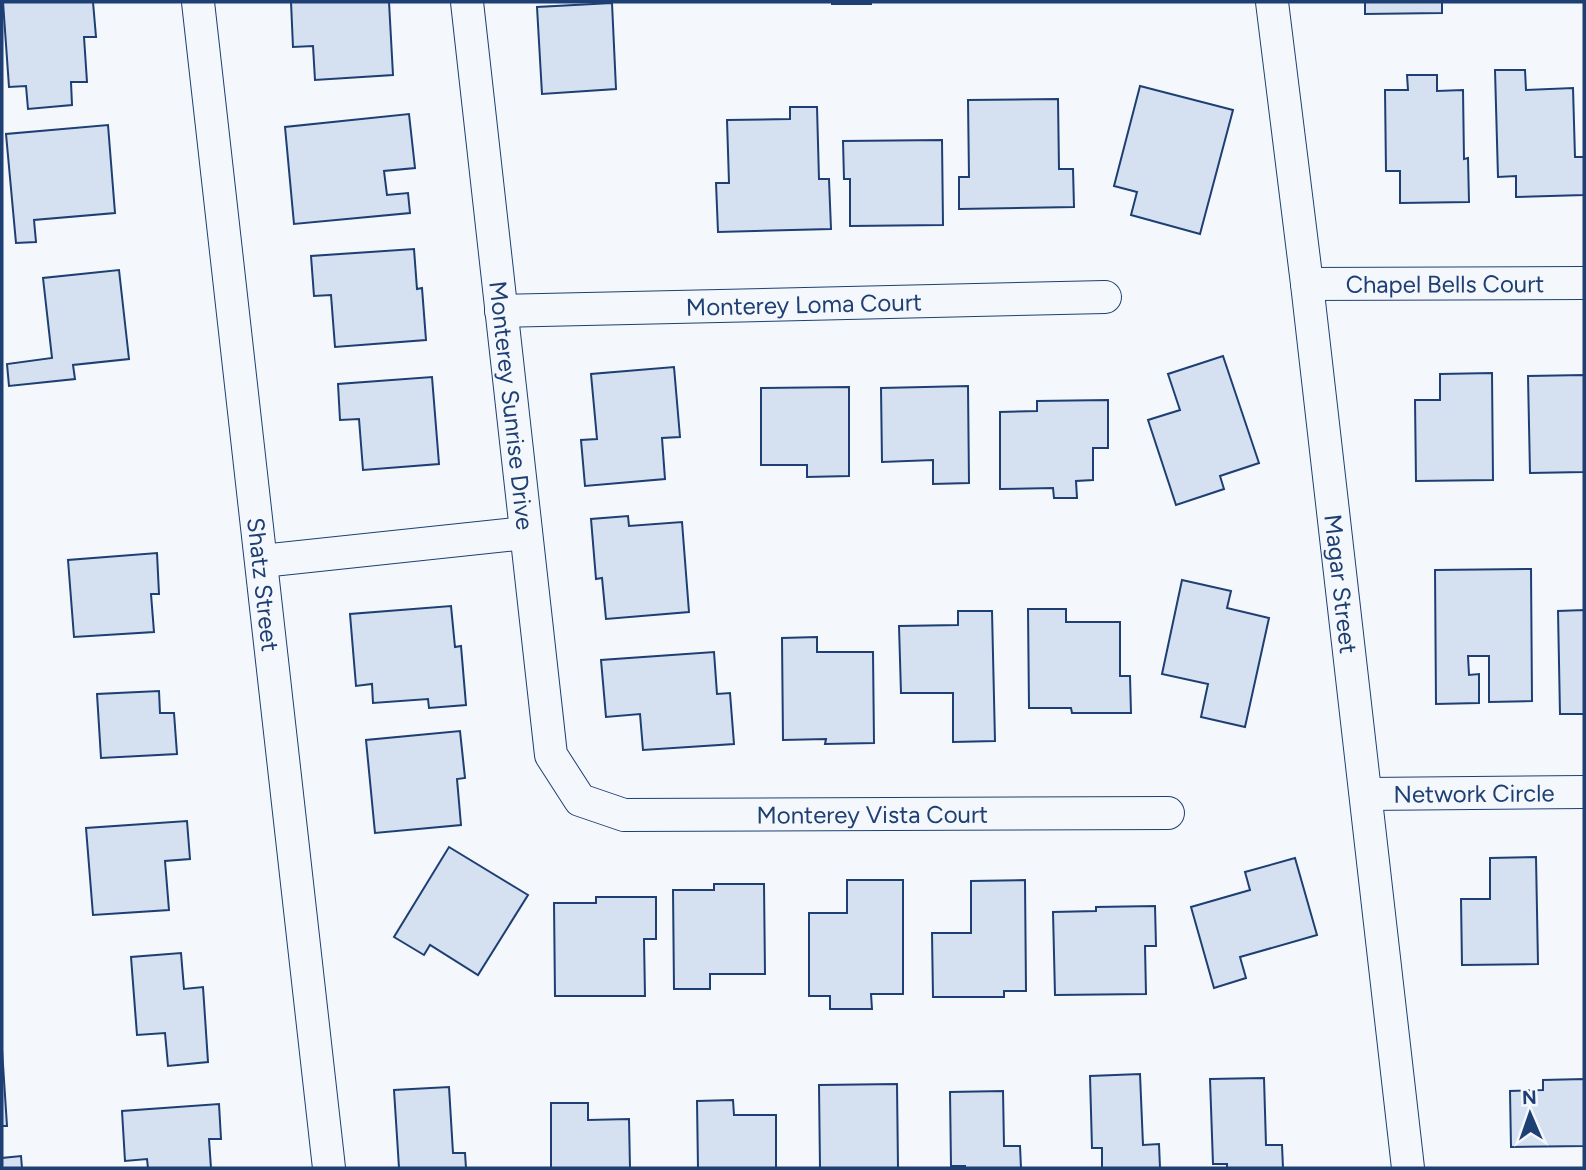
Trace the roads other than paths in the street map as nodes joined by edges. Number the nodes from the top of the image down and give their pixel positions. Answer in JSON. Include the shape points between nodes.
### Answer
{"nodes":[{"id":1,"x":198,"y":2,"type":"edge"},
{"id":2,"x":467,"y":2,"type":"edge"},
{"id":3,"x":1272,"y":2,"type":"edge"},
{"id":4,"x":1584,"y":283,"type":"edge"},
{"id":5,"x":1307,"y":284,"type":"junction"},
{"id":6,"x":1105,"y":297,"type":"dead end"},
{"id":7,"x":501,"y":311,"type":"junction"},
{"id":8,"x":526,"y":533,"type":"junction"},
{"id":9,"x":262,"y":561,"type":"junction"},
{"id":10,"x":1584,"y":792,"type":"edge"},
{"id":11,"x":1366,"y":794,"type":"junction"},
{"id":12,"x":580,"y":800,"type":"joint"},
{"id":13,"x":1168,"y":813,"type":"dead end"},
{"id":14,"x":329,"y":1168,"type":"edge"},
{"id":15,"x":1408,"y":1168,"type":"edge"}],
"edges":[{"from":1,"to":9,"type":"street","name":"Shatz Street"},
{"from":2,"to":7,"type":"street","name":"Monterey Sunrise Drive"},
{"from":3,"to":5,"type":"street","name":"Magar Street"},
{"from":4,"to":5,"type":"street","name":"Chapel Bells Court"},
{"from":5,"to":11,"type":"street","name":"Magar Street"},
{"from":6,"to":7,"type":"street","name":"Monterey Loma Court"},
{"from":7,"to":8,"type":"street","name":"Monterey Sunrise Drive"},
{"from":8,"to":9,"type":"street"},
{"from":8,"to":12,"type":"street","name":"Monterey Sunrise Drive","via":[[551,755]]},
{"from":9,"to":14,"type":"street","name":"Shatz Street"},
{"from":10,"to":11,"type":"street","name":"Network Circle"},
{"from":11,"to":15,"type":"street","name":"Magar Street"},
{"from":12,"to":13,"type":"street","name":"Monterey Vista Court","via":[[624,815]]}]}
